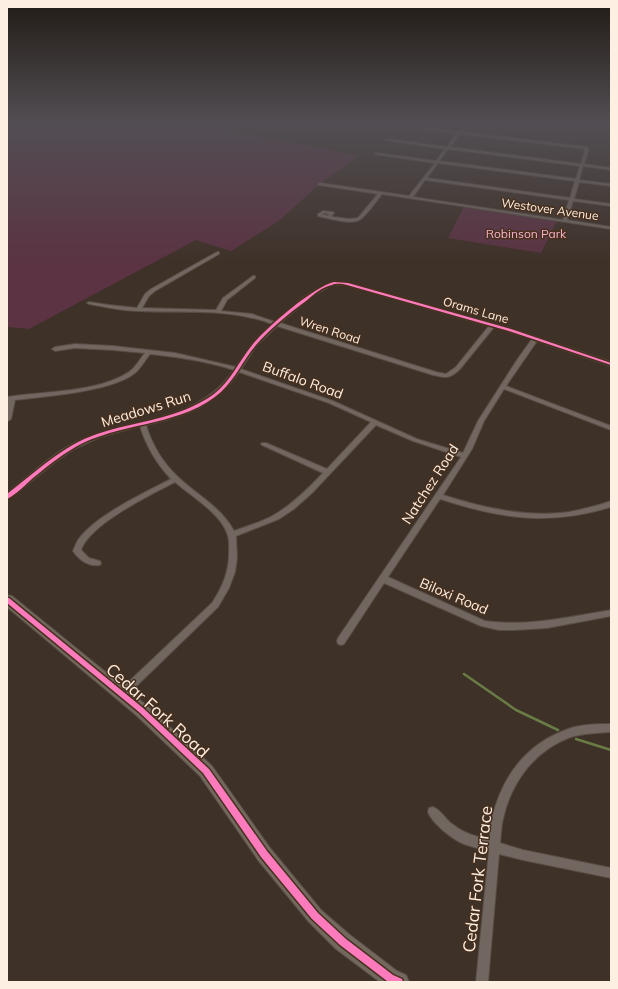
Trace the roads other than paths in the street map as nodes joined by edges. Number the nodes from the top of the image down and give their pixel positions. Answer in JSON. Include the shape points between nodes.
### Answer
{"nodes":[{"id":1,"x":430,"y":170,"type":"edge"},
{"id":2,"x":497,"y":170,"type":"edge"},
{"id":3,"x":581,"y":170,"type":"edge"},
{"id":4,"x":424,"y":179,"type":"junction"},
{"id":5,"x":578,"y":181,"type":"junction"},
{"id":6,"x":320,"y":184,"type":"dead end"},
{"id":7,"x":611,"y":185,"type":"edge"},
{"id":8,"x":380,"y":194,"type":"junction"},
{"id":9,"x":410,"y":198,"type":"junction"},
{"id":10,"x":572,"y":199,"type":"junction"},
{"id":11,"x":611,"y":205,"type":"edge"},
{"id":12,"x":329,"y":217,"type":"dead end"},
{"id":13,"x":565,"y":221,"type":"junction"},
{"id":14,"x":611,"y":228,"type":"edge"},
{"id":15,"x":217,"y":253,"type":"dead end"},
{"id":16,"x":253,"y":277,"type":"dead end"},
{"id":17,"x":334,"y":283,"type":"joint"},
{"id":18,"x":89,"y":303,"type":"dead end"},
{"id":19,"x":138,"y":310,"type":"junction"},
{"id":20,"x":218,"y":312,"type":"junction"},
{"id":21,"x":277,"y":324,"type":"junction"},
{"id":22,"x":493,"y":325,"type":"junction"},
{"id":23,"x":536,"y":338,"type":"junction"},
{"id":24,"x":55,"y":349,"type":"dead end"},
{"id":25,"x":149,"y":352,"type":"junction"},
{"id":26,"x":611,"y":364,"type":"edge"},
{"id":27,"x":237,"y":370,"type":"junction"},
{"id":28,"x":503,"y":387,"type":"junction"},
{"id":29,"x":9,"y":398,"type":"edge"},
{"id":30,"x":8,"y":419,"type":"edge"},
{"id":31,"x":375,"y":422,"type":"junction"},
{"id":32,"x":142,"y":423,"type":"junction"},
{"id":33,"x":611,"y":428,"type":"edge"},
{"id":34,"x":264,"y":444,"type":"dead end"},
{"id":35,"x":464,"y":456,"type":"junction"},
{"id":36,"x":328,"y":472,"type":"junction"},
{"id":37,"x":176,"y":479,"type":"junction"},
{"id":38,"x":439,"y":496,"type":"junction"},
{"id":39,"x":7,"y":497,"type":"edge"},
{"id":40,"x":611,"y":504,"type":"edge"},
{"id":41,"x":231,"y":535,"type":"junction"},
{"id":42,"x":98,"y":563,"type":"dead end"},
{"id":43,"x":384,"y":578,"type":"junction"},
{"id":44,"x":7,"y":600,"type":"edge"},
{"id":45,"x":611,"y":613,"type":"edge"},
{"id":46,"x":341,"y":641,"type":"dead end"},
{"id":47,"x":122,"y":694,"type":"junction"},
{"id":48,"x":611,"y":728,"type":"edge"},
{"id":49,"x":433,"y":812,"type":"dead end"},
{"id":50,"x":495,"y":847,"type":"junction"},
{"id":51,"x":611,"y":873,"type":"edge"},
{"id":52,"x":399,"y":982,"type":"edge"},
{"id":53,"x":482,"y":982,"type":"edge"}],
"edges":[{"from":1,"to":4,"type":"street"},
{"from":2,"to":5,"type":"street"},
{"from":3,"to":5,"type":"street"},
{"from":4,"to":9,"type":"street"},
{"from":4,"to":10,"type":"street"},
{"from":5,"to":7,"type":"street"},
{"from":5,"to":10,"type":"street"},
{"from":6,"to":8,"type":"street","name":"Westover Avenue"},
{"from":8,"to":9,"type":"street","name":"Westover Avenue"},
{"from":8,"to":12,"type":"street","via":[[359,219]]},
{"from":9,"to":13,"type":"street","name":"Westover Avenue"},
{"from":10,"to":11,"type":"street"},
{"from":10,"to":13,"type":"street"},
{"from":13,"to":14,"type":"street","name":"Westover Avenue"},
{"from":15,"to":19,"type":"street","via":[[153,290]]},
{"from":16,"to":20,"type":"street","via":[[224,299]]},
{"from":17,"to":21,"type":"street","name":"Meadows Run","via":[[314,293]]},
{"from":17,"to":22,"type":"street","name":"Orams Lane","via":[[347,284]]},
{"from":18,"to":19,"type":"street","name":"Wren Road"},
{"from":19,"to":20,"type":"street","name":"Wren Road"},
{"from":20,"to":21,"type":"street","name":"Wren Road","via":[[252,316]]},
{"from":21,"to":22,"type":"street","name":"Wren Road","via":[[447,376],[456,371]]},
{"from":21,"to":27,"type":"street","name":"Meadows Run","via":[[254,345]]},
{"from":22,"to":23,"type":"street","name":"Orams Lane"},
{"from":23,"to":26,"type":"street","name":"Orams Lane"},
{"from":23,"to":28,"type":"street","name":"Natchez Road"},
{"from":24,"to":25,"type":"street","name":"Buffalo Road","via":[[66,346],[94,346]]},
{"from":25,"to":27,"type":"street","name":"Buffalo Road","via":[[192,358]]},
{"from":25,"to":29,"type":"street","via":[[133,371],[114,381],[64,392]]},
{"from":27,"to":31,"type":"street","name":"Buffalo Road","via":[[331,402]]},
{"from":27,"to":32,"type":"street","name":"Meadows Run","via":[[220,391],[203,403],[178,414]]},
{"from":28,"to":33,"type":"street"},
{"from":28,"to":35,"type":"street","name":"Natchez Road","via":[[481,421]]},
{"from":29,"to":30,"type":"street"},
{"from":31,"to":35,"type":"street","name":"Buffalo Road","via":[[415,440]]},
{"from":31,"to":36,"type":"street"},
{"from":32,"to":37,"type":"street","via":[[155,453]]},
{"from":32,"to":39,"type":"street","name":"Meadows Run","via":[[82,441],[66,450]]},
{"from":34,"to":36,"type":"street"},
{"from":35,"to":38,"type":"street","name":"Natchez Road"},
{"from":36,"to":41,"type":"street","via":[[310,491],[276,517]]},
{"from":37,"to":41,"type":"street","via":[[216,513]]},
{"from":37,"to":42,"type":"street","via":[[116,513],[82,538],[77,551],[86,560]]},
{"from":38,"to":40,"type":"street","via":[[485,510],[521,516],[567,515]]},
{"from":38,"to":43,"type":"street","name":"Natchez Road"},
{"from":41,"to":47,"type":"street","via":[[232,570],[226,588],[215,605]]},
{"from":43,"to":45,"type":"street","name":"Biloxi Road","via":[[484,624],[496,626],[533,625]]},
{"from":43,"to":46,"type":"street","name":"Natchez Road"},
{"from":44,"to":47,"type":"street","name":"Cedar Fork Road"},
{"from":47,"to":52,"type":"street","name":"Cedar Fork Road","via":[[206,771],[268,860],[315,916],[350,948]]},
{"from":48,"to":50,"type":"street","name":"Cedar Fork Terrace","via":[[572,733],[536,751],[514,776],[503,797],[497,820]]},
{"from":49,"to":50,"type":"street","via":[[458,835]]},
{"from":50,"to":51,"type":"street"},
{"from":50,"to":53,"type":"street","name":"Cedar Fork Terrace"}]}
